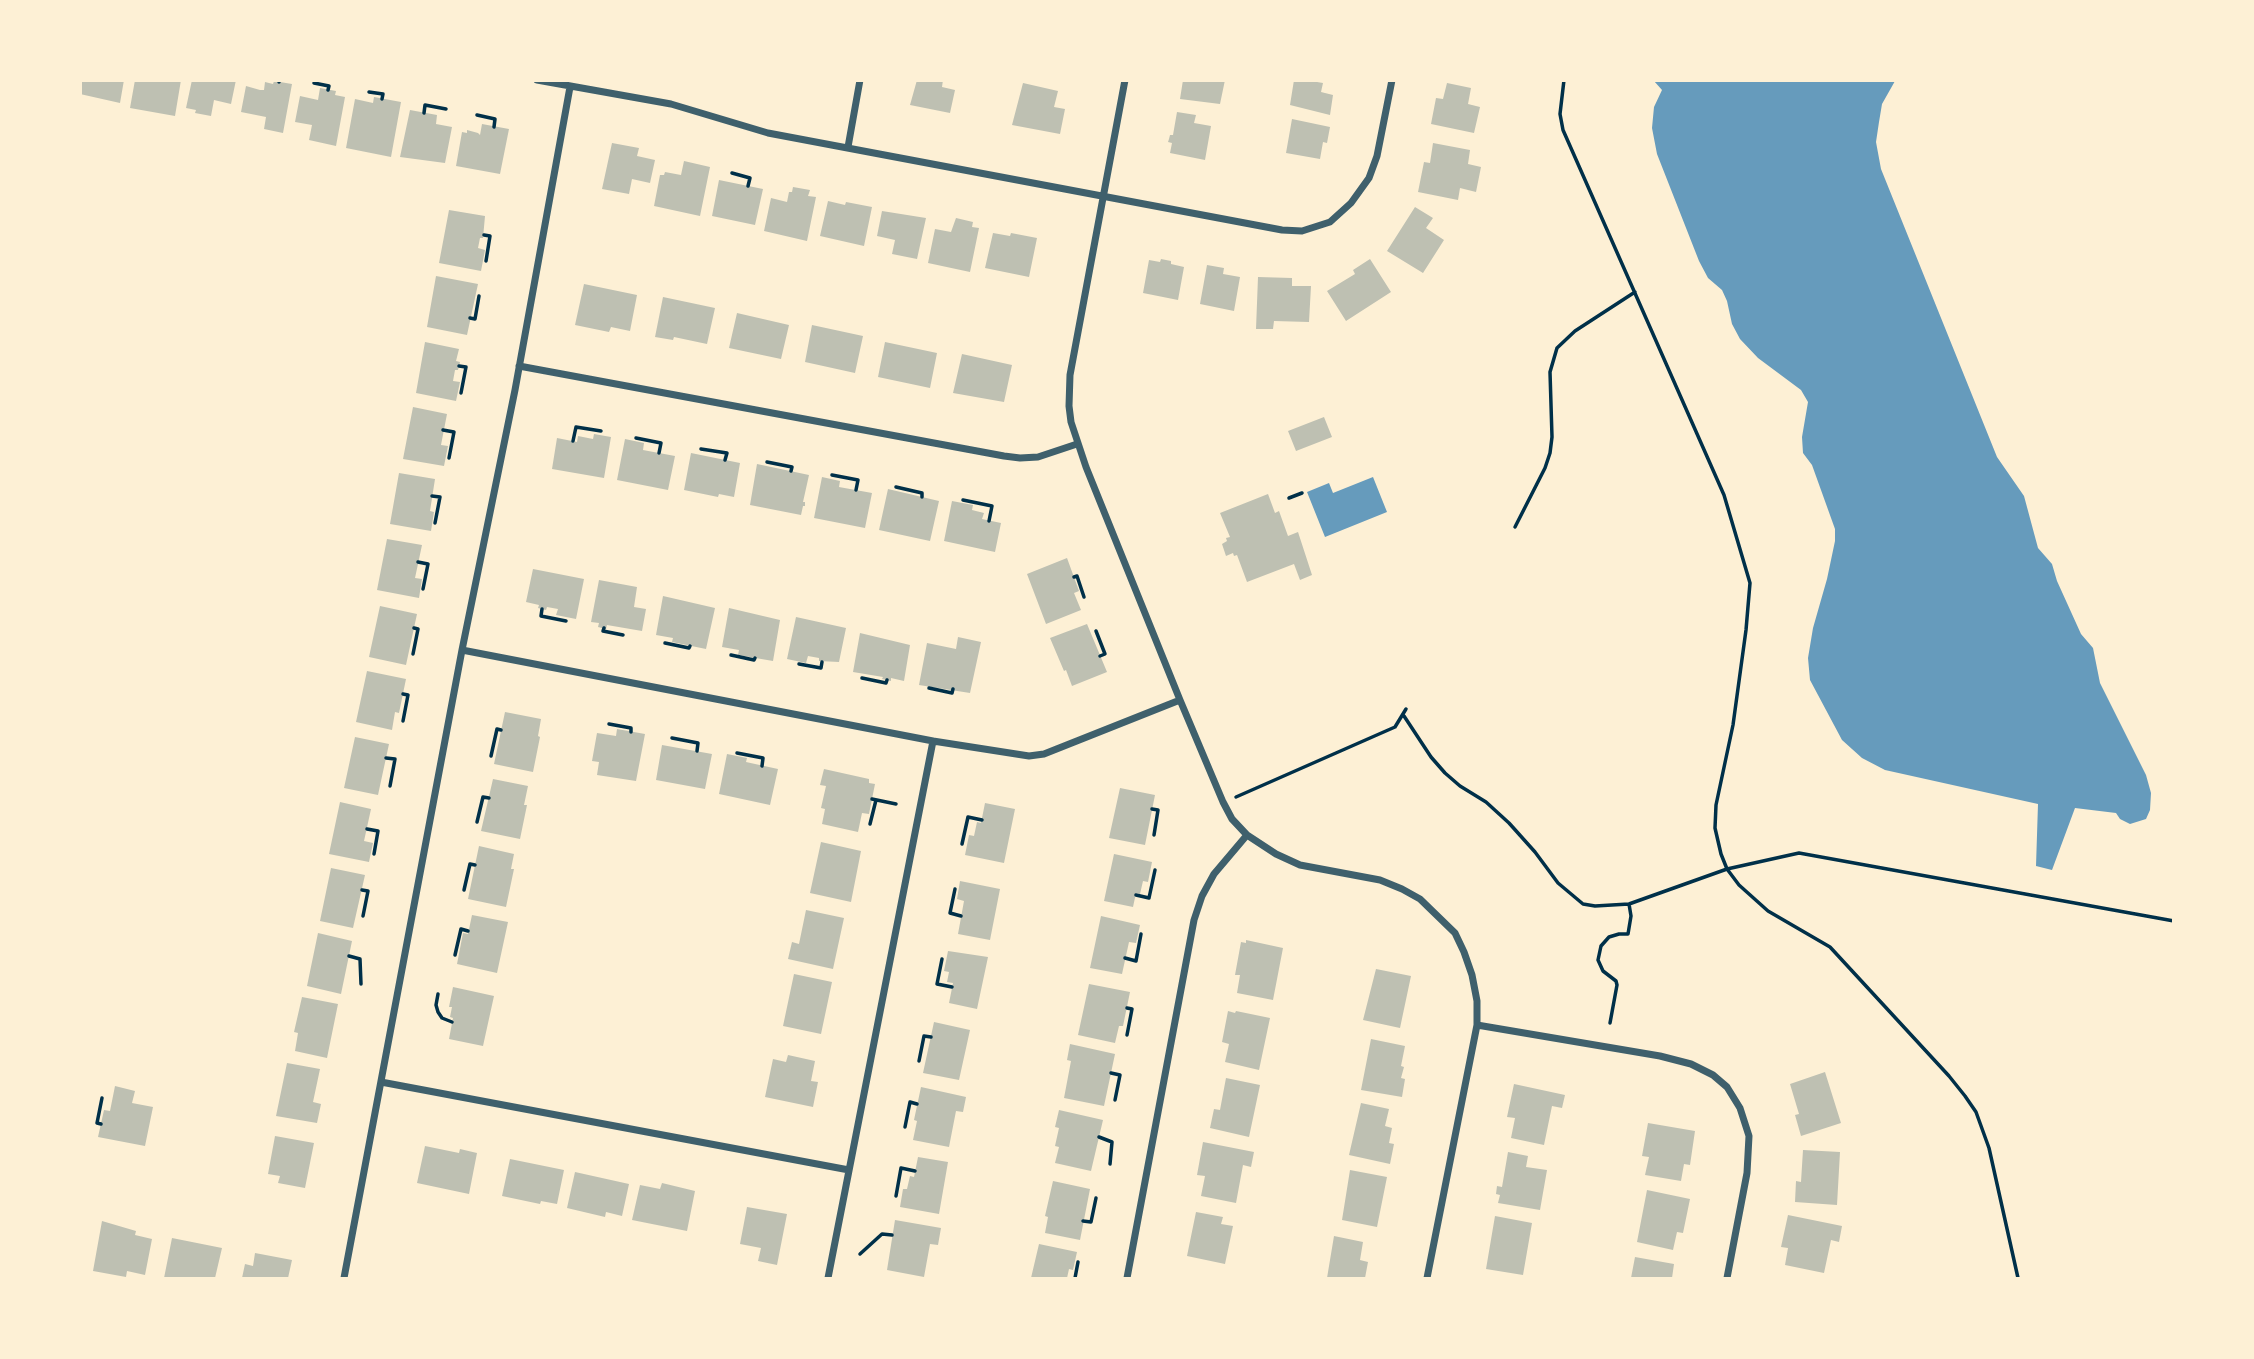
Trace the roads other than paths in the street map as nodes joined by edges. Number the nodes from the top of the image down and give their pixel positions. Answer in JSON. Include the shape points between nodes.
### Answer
{"nodes":[{"id":1,"x":537,"y":80,"type":"edge"},
{"id":2,"x":860,"y":80,"type":"edge"},
{"id":3,"x":1125,"y":80,"type":"edge"},
{"id":4,"x":1392,"y":80,"type":"edge"},
{"id":5,"x":570,"y":87,"type":"junction"},
{"id":6,"x":848,"y":147,"type":"junction"},
{"id":7,"x":1105,"y":197,"type":"junction"},
{"id":8,"x":519,"y":366,"type":"junction"},
{"id":9,"x":1077,"y":444,"type":"junction"},
{"id":10,"x":462,"y":650,"type":"junction"},
{"id":11,"x":1180,"y":699,"type":"junction"},
{"id":12,"x":933,"y":741,"type":"junction"},
{"id":13,"x":1247,"y":835,"type":"junction"},
{"id":14,"x":1477,"y":1025,"type":"junction"},
{"id":15,"x":381,"y":1082,"type":"junction"},
{"id":16,"x":849,"y":1170,"type":"junction"},
{"id":17,"x":344,"y":1279,"type":"edge"},
{"id":18,"x":828,"y":1279,"type":"edge"},
{"id":19,"x":1127,"y":1279,"type":"edge"},
{"id":20,"x":1427,"y":1279,"type":"edge"},
{"id":21,"x":1727,"y":1279,"type":"edge"}],
"edges":[{"from":1,"to":5,"type":"street"},
{"from":2,"to":6,"type":"street"},
{"from":3,"to":7,"type":"street"},
{"from":4,"to":7,"type":"street","via":[[1369,178],[1330,222],[1302,231],[1282,230]]},
{"from":5,"to":6,"type":"street","via":[[671,104],[768,133]]},
{"from":5,"to":8,"type":"street"},
{"from":6,"to":7,"type":"street"},
{"from":7,"to":9,"type":"street","via":[[1070,375],[1069,406]]},
{"from":8,"to":9,"type":"street","via":[[1004,456],[1038,457]]},
{"from":8,"to":10,"type":"street"},
{"from":9,"to":11,"type":"street"},
{"from":10,"to":12,"type":"street"},
{"from":10,"to":15,"type":"street"},
{"from":11,"to":12,"type":"street","via":[[1044,754],[1011,755]]},
{"from":11,"to":13,"type":"street","via":[[1223,802]]},
{"from":12,"to":16,"type":"street"},
{"from":13,"to":14,"type":"street","via":[[1300,864],[1380,880],[1436,912],[1455,933],[1464,952],[1477,1001]]},
{"from":13,"to":19,"type":"street","via":[[1214,874],[1194,920]]},
{"from":14,"to":20,"type":"street"},
{"from":14,"to":21,"type":"street","via":[[1660,1056],[1691,1064],[1727,1087],[1749,1136],[1747,1173]]},
{"from":15,"to":16,"type":"street"},
{"from":15,"to":17,"type":"street"},
{"from":16,"to":18,"type":"street"}]}
